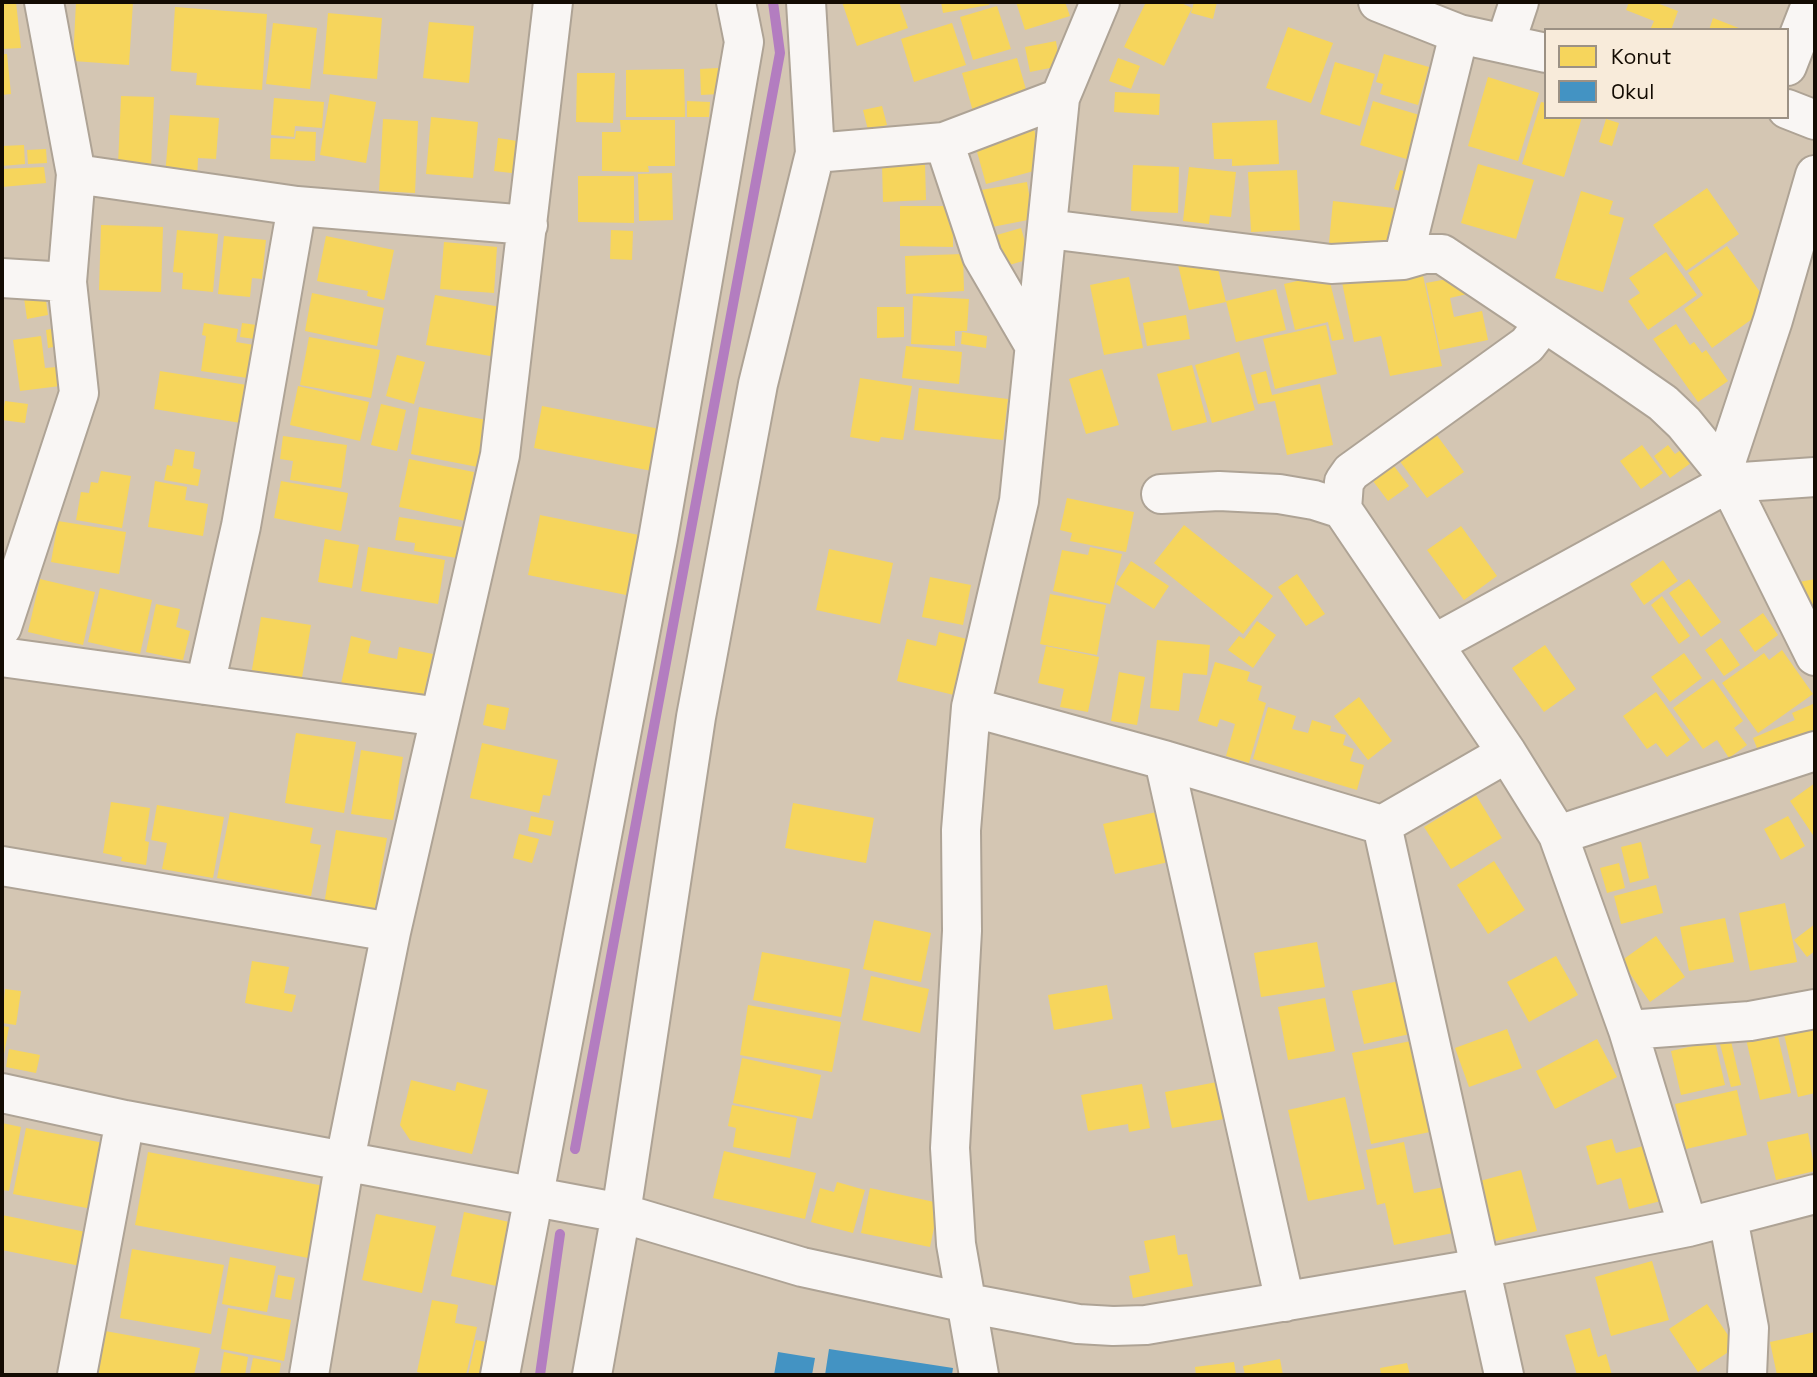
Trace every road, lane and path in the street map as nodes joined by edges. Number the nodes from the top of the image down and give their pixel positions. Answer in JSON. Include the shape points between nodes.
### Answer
{"nodes":[{"id":1,"x":44,"y":2,"type":"edge"},
{"id":2,"x":553,"y":2,"type":"edge"},
{"id":3,"x":736,"y":2,"type":"edge"},
{"id":4,"x":806,"y":2,"type":"edge"},
{"id":5,"x":1100,"y":2,"type":"edge"},
{"id":6,"x":1378,"y":2,"type":"edge"},
{"id":7,"x":1519,"y":2,"type":"edge"},
{"id":8,"x":1801,"y":5,"type":"edge"},
{"id":9,"x":1459,"y":34,"type":"junction"},
{"id":10,"x":1505,"y":44,"type":"junction"},
{"id":11,"x":1544,"y":53,"type":"edge"},
{"id":12,"x":1789,"y":57,"type":"edge"},
{"id":13,"x":1060,"y":98,"type":"junction"},
{"id":14,"x":1789,"y":110,"type":"edge"},
{"id":15,"x":1815,"y":120,"type":"edge"},
{"id":16,"x":944,"y":142,"type":"junction"},
{"id":17,"x":816,"y":153,"type":"junction"},
{"id":18,"x":76,"y":174,"type":"junction"},
{"id":19,"x":1815,"y":175,"type":"edge"},
{"id":20,"x":297,"y":206,"type":"junction"},
{"id":21,"x":528,"y":225,"type":"junction"},
{"id":22,"x":1048,"y":229,"type":"junction"},
{"id":23,"x":1403,"y":260,"type":"junction"},
{"id":24,"x":2,"y":278,"type":"edge"},
{"id":25,"x":67,"y":282,"type":"junction"},
{"id":26,"x":1544,"y":323,"type":"junction"},
{"id":27,"x":1034,"y":345,"type":"junction"},
{"id":28,"x":1726,"y":477,"type":"junction"},
{"id":29,"x":1815,"y":477,"type":"edge"},
{"id":30,"x":1161,"y":494,"type":"dead end"},
{"id":31,"x":1342,"y":509,"type":"junction"},
{"id":32,"x":2,"y":627,"type":"edge"},
{"id":33,"x":1434,"y":643,"type":"junction"},
{"id":34,"x":1815,"y":656,"type":"edge"},
{"id":35,"x":2,"y":657,"type":"edge"},
{"id":36,"x":205,"y":685,"type":"junction"},
{"id":37,"x":971,"y":707,"type":"junction"},
{"id":38,"x":440,"y":717,"type":"junction"},
{"id":39,"x":1815,"y":751,"type":"edge"},
{"id":40,"x":1507,"y":753,"type":"junction"},
{"id":41,"x":1164,"y":760,"type":"junction"},
{"id":42,"x":1382,"y":825,"type":"junction"},
{"id":43,"x":1558,"y":835,"type":"junction"},
{"id":44,"x":2,"y":866,"type":"edge"},
{"id":45,"x":391,"y":932,"type":"junction"},
{"id":46,"x":1815,"y":1009,"type":"edge"},
{"id":47,"x":1628,"y":1030,"type":"junction"},
{"id":48,"x":2,"y":1093,"type":"edge"},
{"id":49,"x":125,"y":1120,"type":"junction"},
{"id":50,"x":345,"y":1160,"type":"junction"},
{"id":51,"x":1815,"y":1194,"type":"edge"},
{"id":52,"x":533,"y":1196,"type":"junction"},
{"id":53,"x":621,"y":1213,"type":"junction"},
{"id":54,"x":1728,"y":1218,"type":"junction"},
{"id":55,"x":1688,"y":1227,"type":"junction"},
{"id":56,"x":1481,"y":1268,"type":"junction"},
{"id":57,"x":1285,"y":1302,"type":"junction"},
{"id":58,"x":967,"y":1303,"type":"junction"},
{"id":59,"x":77,"y":1375,"type":"edge"},
{"id":60,"x":309,"y":1375,"type":"edge"},
{"id":61,"x":500,"y":1375,"type":"edge"},
{"id":62,"x":592,"y":1375,"type":"edge"},
{"id":63,"x":979,"y":1375,"type":"edge"},
{"id":64,"x":1504,"y":1375,"type":"edge"},
{"id":65,"x":1746,"y":1375,"type":"edge"}],
"edges":[{"from":1,"to":18,"type":"street"},
{"from":2,"to":21,"type":"street"},
{"from":3,"to":52,"type":"street","via":[[744,42],[658,539]]},
{"from":4,"to":17,"type":"street"},
{"from":5,"to":13,"type":"street"},
{"from":6,"to":9,"type":"street"},
{"from":7,"to":10,"type":"street"},
{"from":8,"to":12,"type":"street"},
{"from":9,"to":10,"type":"street"},
{"from":9,"to":23,"type":"street"},
{"from":10,"to":11,"type":"street"},
{"from":13,"to":16,"type":"street"},
{"from":13,"to":22,"type":"street"},
{"from":14,"to":15,"type":"street"},
{"from":16,"to":17,"type":"street"},
{"from":16,"to":27,"type":"street","via":[[982,257]]},
{"from":17,"to":53,"type":"street","via":[[758,384],[696,717]]},
{"from":18,"to":20,"type":"street"},
{"from":18,"to":25,"type":"street"},
{"from":19,"to":28,"type":"street"},
{"from":20,"to":21,"type":"street"},
{"from":20,"to":36,"type":"street","via":[[241,526]]},
{"from":21,"to":38,"type":"street","via":[[500,455]]},
{"from":22,"to":23,"type":"street","via":[[1331,264]]},
{"from":22,"to":27,"type":"street"},
{"from":23,"to":26,"type":"street","via":[[1442,254]]},
{"from":24,"to":25,"type":"street"},
{"from":25,"to":32,"type":"street","via":[[79,393]]},
{"from":26,"to":28,"type":"street","via":[[1663,403]]},
{"from":26,"to":31,"type":"street","via":[[1527,345],[1351,472],[1344,482]]},
{"from":27,"to":37,"type":"street","via":[[1019,501]]},
{"from":28,"to":29,"type":"street"},
{"from":28,"to":33,"type":"street"},
{"from":28,"to":34,"type":"street"},
{"from":30,"to":31,"type":"street","via":[[1269,494]]},
{"from":31,"to":33,"type":"street"},
{"from":33,"to":40,"type":"street"},
{"from":35,"to":36,"type":"street"},
{"from":36,"to":38,"type":"street"},
{"from":37,"to":41,"type":"street"},
{"from":37,"to":58,"type":"street","via":[[961,830],[962,931],[950,1148],[956,1244]]},
{"from":38,"to":45,"type":"street"},
{"from":39,"to":43,"type":"street"},
{"from":40,"to":42,"type":"street"},
{"from":40,"to":43,"type":"street"},
{"from":41,"to":42,"type":"street"},
{"from":41,"to":57,"type":"street"},
{"from":42,"to":56,"type":"street"},
{"from":43,"to":47,"type":"street"},
{"from":44,"to":45,"type":"street"},
{"from":45,"to":50,"type":"street"},
{"from":46,"to":47,"type":"street","via":[[1750,1021]]},
{"from":47,"to":55,"type":"street"},
{"from":48,"to":49,"type":"street"},
{"from":49,"to":50,"type":"street"},
{"from":49,"to":59,"type":"street"},
{"from":50,"to":52,"type":"street"},
{"from":50,"to":60,"type":"street"},
{"from":51,"to":54,"type":"street"},
{"from":52,"to":53,"type":"street"},
{"from":52,"to":61,"type":"street"},
{"from":53,"to":58,"type":"street","via":[[802,1267]]},
{"from":53,"to":62,"type":"street"},
{"from":54,"to":55,"type":"street"},
{"from":54,"to":65,"type":"street","via":[[1749,1328]]},
{"from":55,"to":56,"type":"street"},
{"from":56,"to":57,"type":"street"},
{"from":56,"to":64,"type":"street"},
{"from":57,"to":58,"type":"street","via":[[1146,1325],[1113,1326]]},
{"from":58,"to":63,"type":"street"}]}
